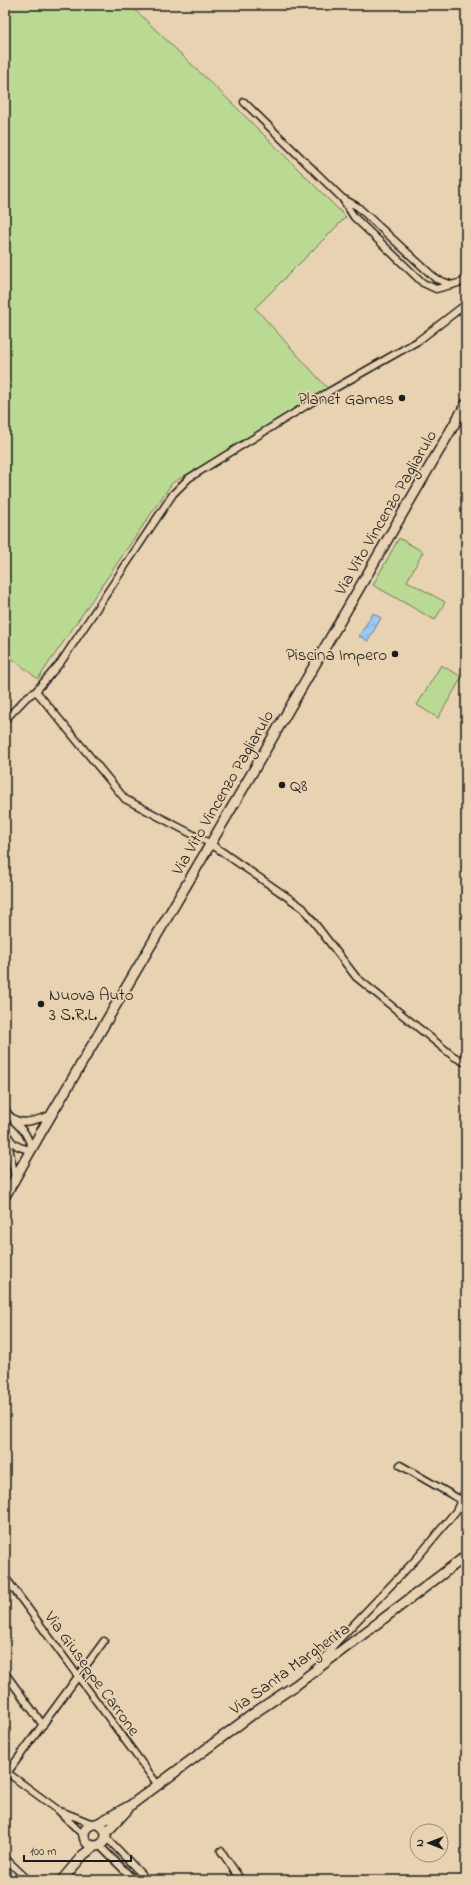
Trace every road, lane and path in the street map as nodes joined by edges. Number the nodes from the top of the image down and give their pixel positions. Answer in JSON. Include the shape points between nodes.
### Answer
{"nodes":[{"id":1,"x":244,"y":102,"type":"dead end"},
{"id":2,"x":342,"y":198,"type":"junction"},
{"id":3,"x":466,"y":281,"type":"edge"},
{"id":4,"x":454,"y":285,"type":"junction"},
{"id":5,"x":466,"y":304,"type":"edge"},
{"id":6,"x":466,"y":404,"type":"edge"},
{"id":7,"x":36,"y":691,"type":"junction"},
{"id":8,"x":5,"y":720,"type":"edge"},
{"id":9,"x":211,"y":844,"type":"junction"},
{"id":10,"x":466,"y":1063,"type":"edge"},
{"id":11,"x":5,"y":1110,"type":"edge"},
{"id":12,"x":51,"y":1115,"type":"junction"},
{"id":13,"x":14,"y":1121,"type":"junction"},
{"id":14,"x":5,"y":1126,"type":"edge"},
{"id":15,"x":6,"y":1133,"type":"junction"},
{"id":16,"x":32,"y":1148,"type":"junction"},
{"id":17,"x":15,"y":1178,"type":"junction"},
{"id":18,"x":5,"y":1196,"type":"edge"},
{"id":19,"x":400,"y":1465,"type":"dead end"},
{"id":20,"x":466,"y":1489,"type":"edge"},
{"id":21,"x":464,"y":1502,"type":"edge"},
{"id":22,"x":466,"y":1556,"type":"edge"},
{"id":23,"x":5,"y":1577,"type":"edge"},
{"id":24,"x":104,"y":1641,"type":"dead end"},
{"id":25,"x":320,"y":1666,"type":"junction"},
{"id":26,"x":5,"y":1674,"type":"edge"},
{"id":27,"x":78,"y":1676,"type":"junction"},
{"id":28,"x":43,"y":1724,"type":"junction"},
{"id":29,"x":6,"y":1773,"type":"edge"},
{"id":30,"x":158,"y":1785,"type":"junction"},
{"id":31,"x":131,"y":1805,"type":"junction"},
{"id":32,"x":58,"y":1810,"type":"junction"},
{"id":33,"x":95,"y":1824,"type":"junction"},
{"id":34,"x":106,"y":1835,"type":"junction"},
{"id":35,"x":85,"y":1838,"type":"junction"},
{"id":36,"x":97,"y":1845,"type":"junction"},
{"id":37,"x":221,"y":1851,"type":"dead end"},
{"id":38,"x":84,"y":1855,"type":"junction"},
{"id":39,"x":5,"y":1858,"type":"edge"},
{"id":40,"x":28,"y":1880,"type":"edge"},
{"id":41,"x":62,"y":1880,"type":"edge"},
{"id":42,"x":134,"y":1880,"type":"edge"},
{"id":43,"x":147,"y":1880,"type":"edge"},
{"id":44,"x":241,"y":1880,"type":"edge"}],
"edges":[{"from":1,"to":2,"type":"street"},
{"from":2,"to":4,"type":"street","via":[[358,207],[436,279]]},
{"from":2,"to":4,"type":"street","via":[[354,217],[423,283],[436,289]]},
{"from":3,"to":4,"type":"street"},
{"from":5,"to":7,"type":"street","via":[[418,341],[330,391],[189,478],[174,494],[61,662]]},
{"from":6,"to":9,"type":"street","name":"Via Vito Vincenzo Pagliarulo"},
{"from":7,"to":8,"type":"street"},
{"from":7,"to":9,"type":"street","via":[[125,799]]},
{"from":9,"to":10,"type":"street","via":[[303,908],[356,977],[453,1056]]},
{"from":9,"to":12,"type":"street","name":"Via Vito Vincenzo Pagliarulo"},
{"from":11,"to":13,"type":"street"},
{"from":12,"to":13,"type":"street","via":[[32,1121]]},
{"from":12,"to":16,"type":"street","name":"Via Vito Vincenzo Pagliarulo"},
{"from":13,"to":16,"type":"street","via":[[25,1133]]},
{"from":14,"to":15,"type":"street"},
{"from":15,"to":16,"type":"street","via":[[13,1144]]},
{"from":15,"to":17,"type":"street"},
{"from":16,"to":17,"type":"street","name":"Via Vito Vincenzo Pagliarulo"},
{"from":17,"to":18,"type":"street","name":"Via Vito Vincenzo Pagliarulo"},
{"from":19,"to":21,"type":"street"},
{"from":20,"to":21,"type":"street"},
{"from":21,"to":25,"type":"street","via":[[417,1558],[333,1646]]},
{"from":22,"to":25,"type":"street","name":"Via Santa Margherita"},
{"from":23,"to":27,"type":"street","name":"Via Giuseppe Carrone"},
{"from":24,"to":27,"type":"street"},
{"from":25,"to":30,"type":"street","name":"Via Santa Margherita"},
{"from":26,"to":28,"type":"street"},
{"from":27,"to":28,"type":"street"},
{"from":27,"to":30,"type":"street","name":"Via Giuseppe Carrone"},
{"from":28,"to":29,"type":"street"},
{"from":29,"to":32,"type":"street"},
{"from":30,"to":31,"type":"street","name":"Via Santa Margherita"},
{"from":31,"to":33,"type":"street","name":"Via Santa Margherita"},
{"from":31,"to":34,"type":"street","name":"Via Santa Margherita"},
{"from":32,"to":33,"type":"street"},
{"from":32,"to":35,"type":"street"},
{"from":33,"to":34,"type":"street","via":[[103,1827]]},
{"from":33,"to":35,"type":"street","via":[[85,1830]]},
{"from":34,"to":36,"type":"street","via":[[105,1841]]},
{"from":34,"to":43,"type":"street"},
{"from":35,"to":36,"type":"street"},
{"from":35,"to":38,"type":"street"},
{"from":36,"to":38,"type":"street"},
{"from":36,"to":42,"type":"street"},
{"from":37,"to":44,"type":"street"},
{"from":38,"to":41,"type":"street"},
{"from":39,"to":40,"type":"street"}]}
